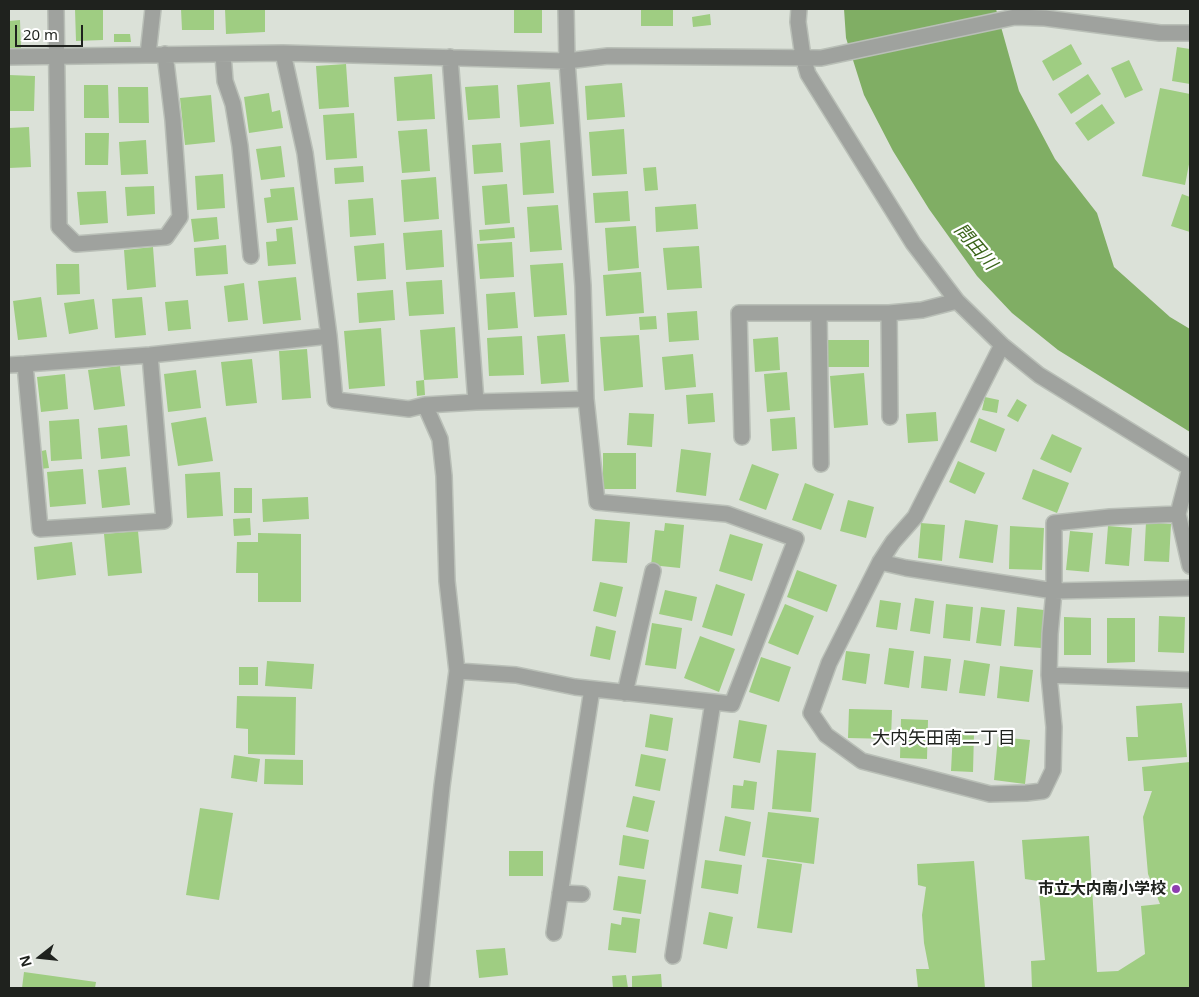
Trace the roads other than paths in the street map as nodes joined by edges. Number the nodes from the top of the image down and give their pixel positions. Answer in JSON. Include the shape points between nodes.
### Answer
{"nodes":[{"id":1,"x":56,"y":9,"type":"edge"},
{"id":2,"x":153,"y":9,"type":"edge"},
{"id":3,"x":566,"y":9,"type":"edge"},
{"id":4,"x":799,"y":9,"type":"edge"},
{"id":5,"x":1190,"y":33,"type":"edge"},
{"id":6,"x":283,"y":53,"type":"junction"},
{"id":7,"x":148,"y":54,"type":"junction"},
{"id":8,"x":165,"y":54,"type":"junction"},
{"id":9,"x":223,"y":54,"type":"junction"},
{"id":10,"x":450,"y":56,"type":"junction"},
{"id":11,"x":9,"y":57,"type":"edge"},
{"id":12,"x":56,"y":57,"type":"junction"},
{"id":13,"x":803,"y":57,"type":"junction"},
{"id":14,"x":567,"y":61,"type":"junction"},
{"id":15,"x":251,"y":256,"type":"dead end"},
{"id":16,"x":957,"y":301,"type":"junction"},
{"id":17,"x":889,"y":313,"type":"junction"},
{"id":18,"x":819,"y":314,"type":"junction"},
{"id":19,"x":329,"y":336,"type":"junction"},
{"id":20,"x":1002,"y":345,"type":"junction"},
{"id":21,"x":150,"y":355,"type":"junction"},
{"id":22,"x":25,"y":364,"type":"junction"},
{"id":23,"x":9,"y":365,"type":"edge"},
{"id":24,"x":586,"y":399,"type":"junction"},
{"id":25,"x":476,"y":402,"type":"junction"},
{"id":26,"x":425,"y":405,"type":"junction"},
{"id":27,"x":890,"y":417,"type":"dead end"},
{"id":28,"x":742,"y":437,"type":"dead end"},
{"id":29,"x":821,"y":464,"type":"dead end"},
{"id":30,"x":1190,"y":468,"type":"edge"},
{"id":31,"x":1178,"y":514,"type":"junction"},
{"id":32,"x":880,"y":562,"type":"junction"},
{"id":33,"x":1190,"y":566,"type":"edge"},
{"id":34,"x":653,"y":571,"type":"dead end"},
{"id":35,"x":1190,"y":588,"type":"edge"},
{"id":36,"x":1054,"y":591,"type":"junction"},
{"id":37,"x":457,"y":671,"type":"junction"},
{"id":38,"x":1049,"y":675,"type":"junction"},
{"id":39,"x":1190,"y":680,"type":"edge"},
{"id":40,"x":592,"y":689,"type":"junction"},
{"id":41,"x":625,"y":693,"type":"junction"},
{"id":42,"x":713,"y":702,"type":"junction"},
{"id":43,"x":560,"y":893,"type":"junction"},
{"id":44,"x":582,"y":894,"type":"dead end"},
{"id":45,"x":554,"y":933,"type":"dead end"},
{"id":46,"x":673,"y":956,"type":"dead end"},
{"id":47,"x":421,"y":988,"type":"edge"}],
"edges":[{"from":1,"to":12,"type":"street"},
{"from":2,"to":7,"type":"street"},
{"from":3,"to":14,"type":"street"},
{"from":4,"to":13,"type":"street"},
{"from":5,"to":13,"type":"street","via":[[1160,33],[1015,17],[821,58]]},
{"from":6,"to":9,"type":"street"},
{"from":6,"to":10,"type":"street"},
{"from":6,"to":19,"type":"street","via":[[305,153]]},
{"from":7,"to":8,"type":"street"},
{"from":7,"to":12,"type":"street"},
{"from":8,"to":9,"type":"street"},
{"from":8,"to":12,"type":"street","via":[[180,217],[166,237],[76,244],[59,227]]},
{"from":9,"to":15,"type":"street","via":[[225,81],[233,104],[240,146]]},
{"from":10,"to":14,"type":"street"},
{"from":10,"to":25,"type":"street"},
{"from":11,"to":12,"type":"street"},
{"from":13,"to":14,"type":"street","via":[[608,56]]},
{"from":13,"to":16,"type":"street","via":[[808,74],[913,243]]},
{"from":14,"to":24,"type":"street","via":[[584,286]]},
{"from":16,"to":17,"type":"street","via":[[922,310]]},
{"from":16,"to":20,"type":"street"},
{"from":17,"to":18,"type":"street"},
{"from":17,"to":27,"type":"street"},
{"from":18,"to":28,"type":"street","via":[[740,313]]},
{"from":18,"to":29,"type":"street"},
{"from":19,"to":21,"type":"street"},
{"from":19,"to":26,"type":"street","via":[[335,400],[410,409]]},
{"from":20,"to":30,"type":"street","via":[[1039,375]]},
{"from":20,"to":32,"type":"street","via":[[914,517]]},
{"from":21,"to":22,"type":"street"},
{"from":21,"to":22,"type":"street","via":[[164,521],[40,529]]},
{"from":22,"to":23,"type":"street"},
{"from":24,"to":25,"type":"street"},
{"from":24,"to":42,"type":"street","via":[[597,502],[727,514],[796,539],[732,704]]},
{"from":25,"to":26,"type":"street"},
{"from":26,"to":37,"type":"street","via":[[440,439],[447,580]]},
{"from":30,"to":31,"type":"street"},
{"from":31,"to":33,"type":"street"},
{"from":31,"to":36,"type":"street","via":[[1054,523]]},
{"from":32,"to":36,"type":"street"},
{"from":32,"to":38,"type":"street","via":[[829,663],[812,713],[826,735],[862,761],[990,794],[1044,791],[1052,770],[1054,727]]},
{"from":34,"to":41,"type":"street"},
{"from":35,"to":36,"type":"street"},
{"from":36,"to":38,"type":"street"},
{"from":37,"to":40,"type":"street","via":[[516,675]]},
{"from":37,"to":47,"type":"street"},
{"from":38,"to":39,"type":"street"},
{"from":40,"to":41,"type":"street"},
{"from":40,"to":43,"type":"street"},
{"from":41,"to":42,"type":"street"},
{"from":42,"to":46,"type":"street"},
{"from":43,"to":44,"type":"street"},
{"from":43,"to":45,"type":"street"}]}
